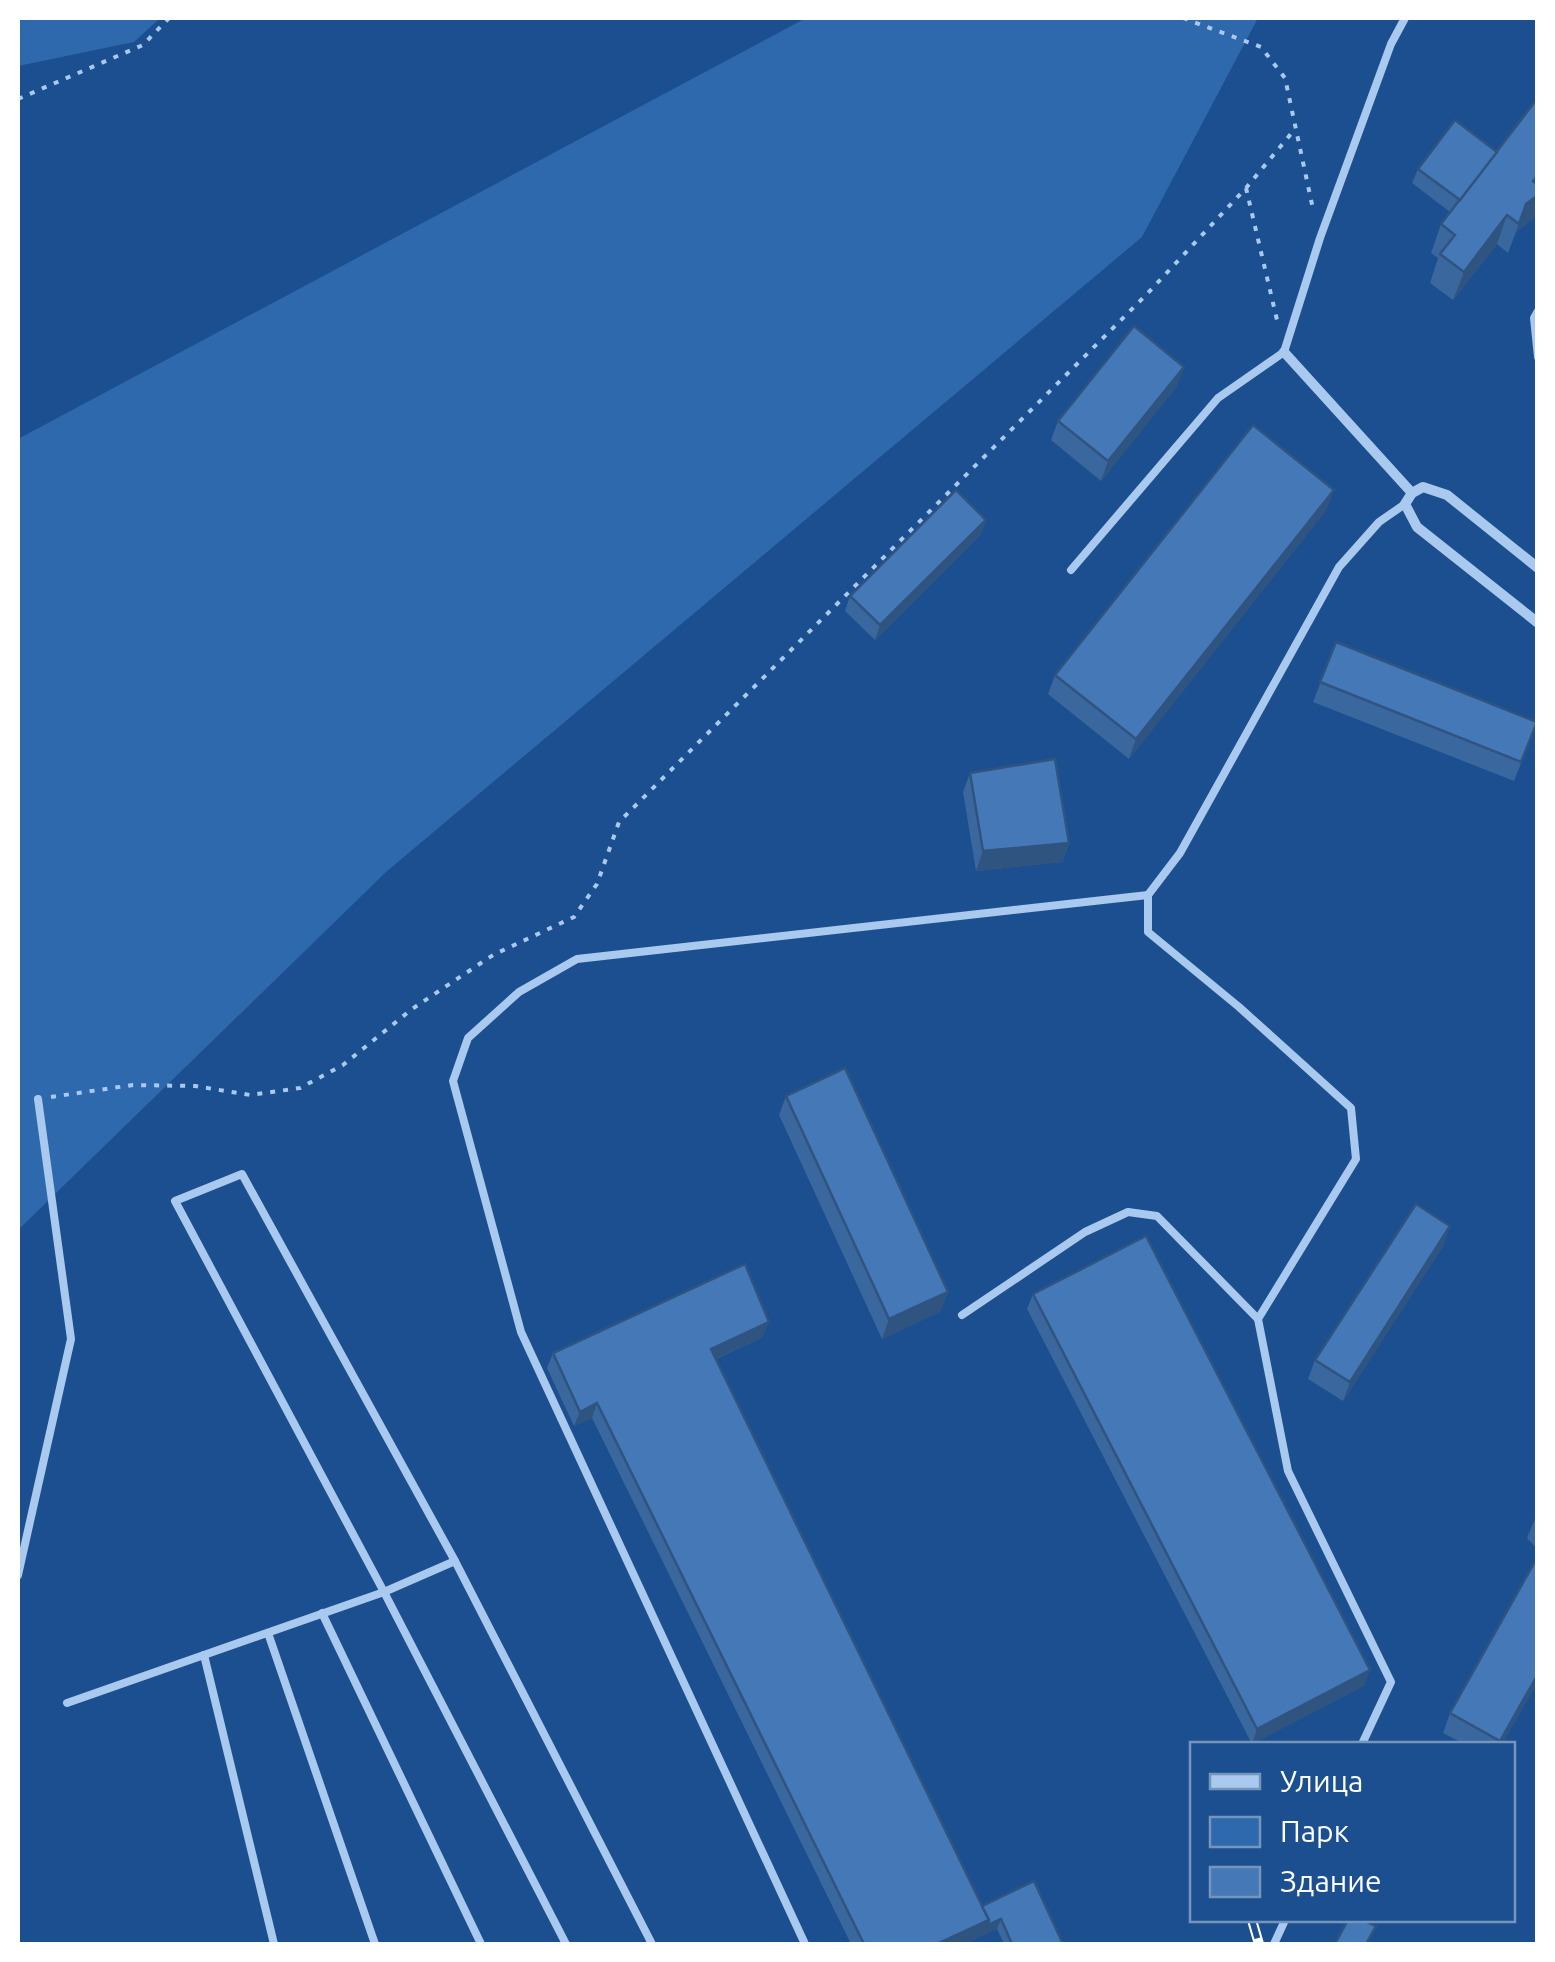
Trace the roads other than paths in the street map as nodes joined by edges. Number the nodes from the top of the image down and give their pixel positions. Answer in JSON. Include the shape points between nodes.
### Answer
{"nodes":[{"id":1,"x":1405,"y":18,"type":"edge"},
{"id":2,"x":1538,"y":312,"type":"edge"},
{"id":3,"x":1284,"y":352,"type":"junction"},
{"id":4,"x":1538,"y":357,"type":"edge"},
{"id":5,"x":1412,"y":492,"type":"junction"},
{"id":6,"x":1405,"y":504,"type":"junction"},
{"id":7,"x":1538,"y":568,"type":"edge"},
{"id":8,"x":1070,"y":570,"type":"dead end"},
{"id":9,"x":1538,"y":623,"type":"edge"},
{"id":10,"x":1148,"y":896,"type":"junction"},
{"id":11,"x":38,"y":1099,"type":"road end"},
{"id":12,"x":962,"y":1315,"type":"dead end"},
{"id":13,"x":1258,"y":1319,"type":"junction"},
{"id":14,"x":454,"y":1561,"type":"junction"},
{"id":15,"x":18,"y":1575,"type":"edge"},
{"id":16,"x":384,"y":1592,"type":"junction"},
{"id":17,"x":322,"y":1613,"type":"junction"},
{"id":18,"x":268,"y":1633,"type":"junction"},
{"id":19,"x":204,"y":1655,"type":"junction"},
{"id":20,"x":67,"y":1704,"type":"dead end"},
{"id":21,"x":1363,"y":1742,"type":"edge"},
{"id":22,"x":274,"y":1944,"type":"edge"},
{"id":23,"x":375,"y":1944,"type":"edge"},
{"id":24,"x":481,"y":1944,"type":"edge"},
{"id":25,"x":566,"y":1944,"type":"edge"},
{"id":26,"x":652,"y":1944,"type":"edge"},
{"id":27,"x":805,"y":1944,"type":"edge"}],
"edges":[{"from":1,"to":3,"type":"lane","via":[[1390,44]]},
{"from":2,"to":4,"type":"lane"},
{"from":3,"to":5,"type":"street"},
{"from":3,"to":8,"type":"lane","via":[[1218,398]]},
{"from":5,"to":6,"type":"street"},
{"from":5,"to":7,"type":"street","via":[[1447,495]]},
{"from":6,"to":9,"type":"street","via":[[1417,527]]},
{"from":6,"to":10,"type":"lane","via":[[1379,522],[1339,568],[1180,853]]},
{"from":10,"to":13,"type":"lane","via":[[1148,932],[1350,1108],[1356,1159]]},
{"from":10,"to":27,"type":"lane","via":[[578,959],[518,992],[468,1038],[453,1082],[521,1332]]},
{"from":11,"to":15,"type":"lane","via":[[71,1339]]},
{"from":12,"to":13,"type":"lane","via":[[1084,1232],[1128,1212],[1157,1216]]},
{"from":13,"to":21,"type":"lane","via":[[1288,1472],[1391,1682]]},
{"from":14,"to":16,"type":"lane"},
{"from":14,"to":16,"type":"lane","via":[[242,1174],[175,1201]]},
{"from":14,"to":26,"type":"lane"},
{"from":16,"to":17,"type":"lane"},
{"from":16,"to":25,"type":"lane"},
{"from":17,"to":18,"type":"lane"},
{"from":17,"to":24,"type":"lane"},
{"from":18,"to":19,"type":"lane"},
{"from":18,"to":23,"type":"lane"},
{"from":19,"to":20,"type":"lane"},
{"from":19,"to":22,"type":"lane"}]}
